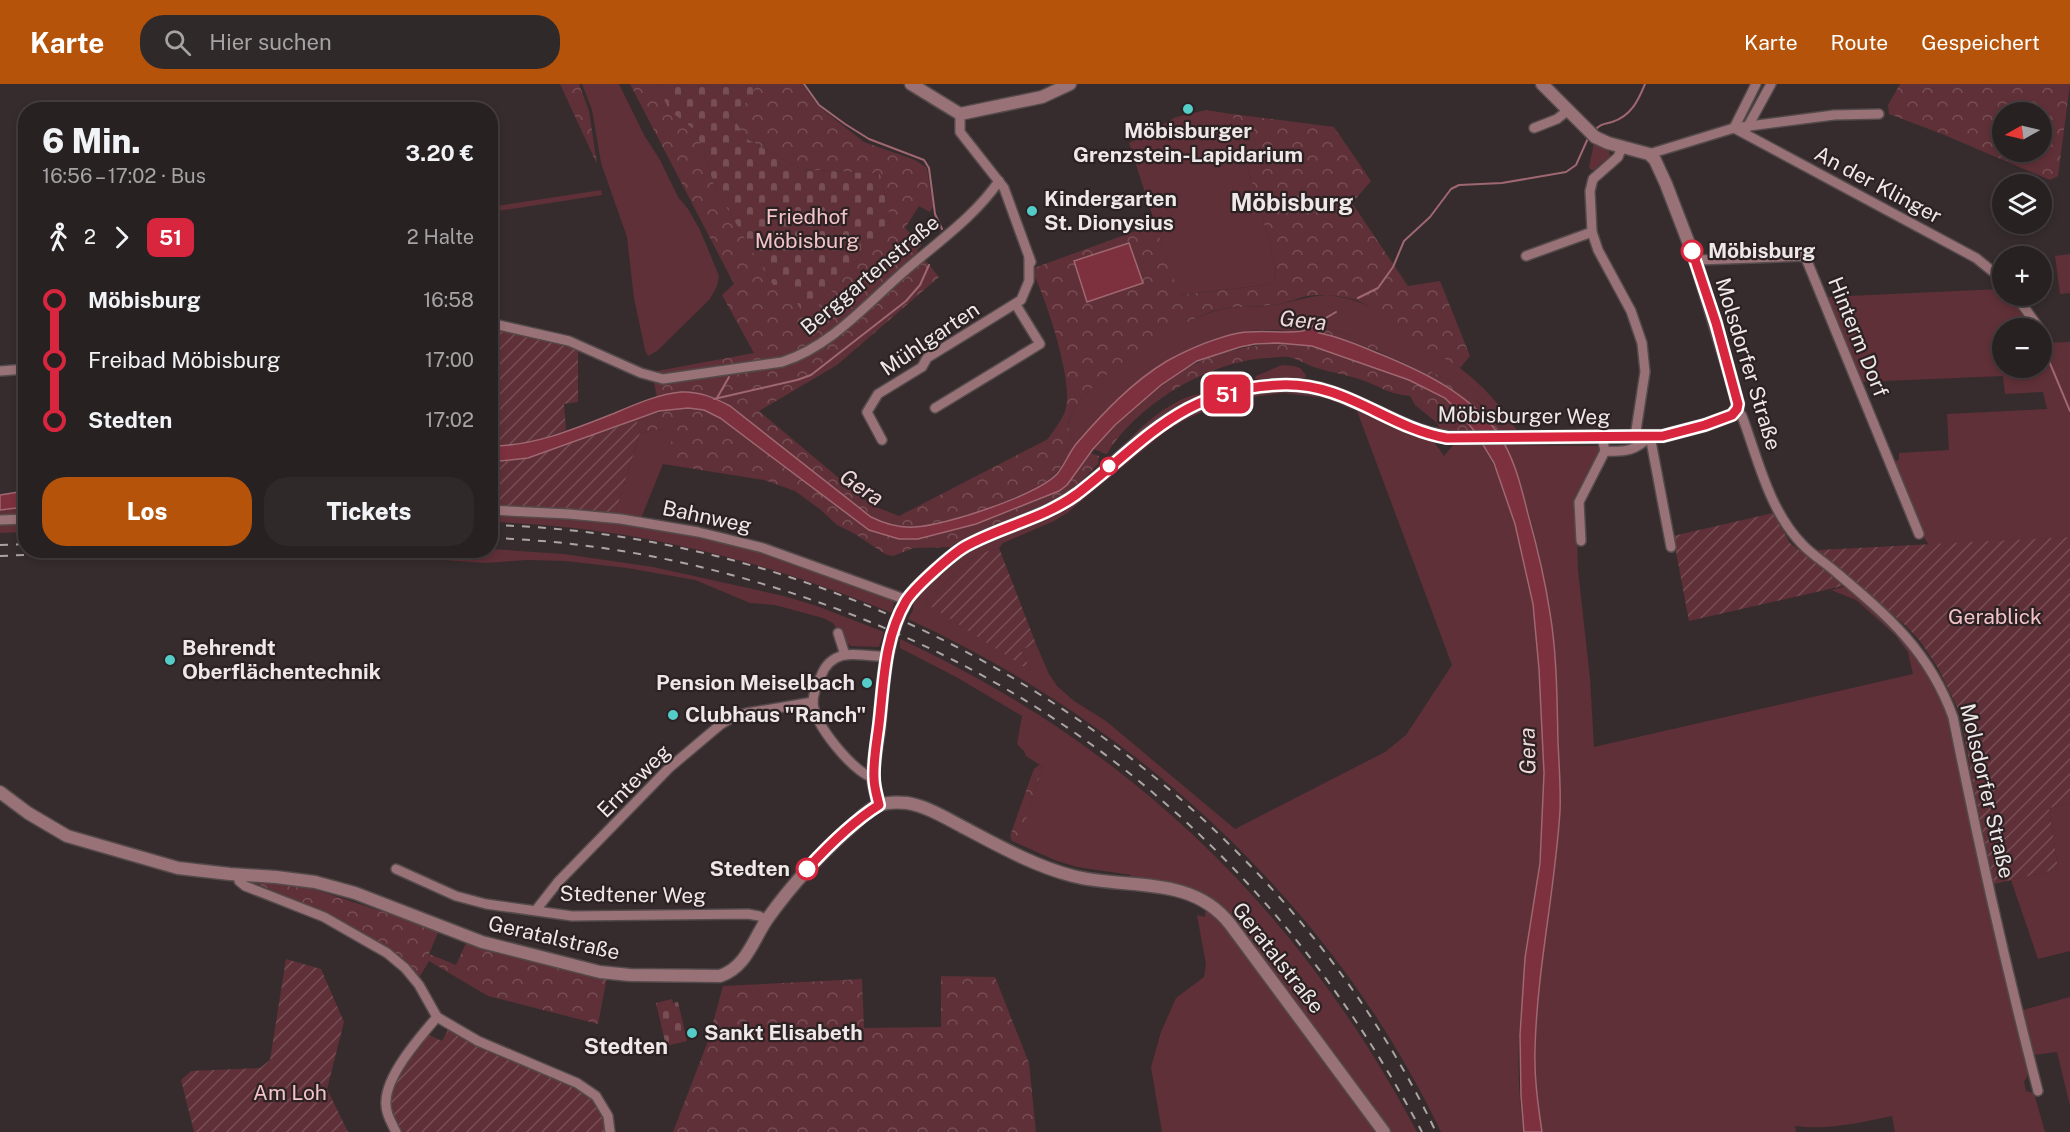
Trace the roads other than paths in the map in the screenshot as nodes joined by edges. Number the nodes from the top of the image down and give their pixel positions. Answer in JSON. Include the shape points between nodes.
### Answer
{"nodes":[{"id":1,"x":911,"y":84,"type":"edge"},
{"id":2,"x":1070,"y":84,"type":"edge"},
{"id":3,"x":1542,"y":84,"type":"edge"},
{"id":4,"x":1756,"y":84,"type":"edge"},
{"id":5,"x":1771,"y":84,"type":"edge"},
{"id":6,"x":1567,"y":111,"type":"junction"},
{"id":7,"x":960,"y":114,"type":"junction"},
{"id":8,"x":1879,"y":114,"type":"dead end"},
{"id":9,"x":1534,"y":128,"type":"dead end"},
{"id":10,"x":1734,"y":128,"type":"junction"},
{"id":11,"x":1746,"y":128,"type":"junction"},
{"id":12,"x":1622,"y":147,"type":"junction"},
{"id":13,"x":1648,"y":154,"type":"junction"},
{"id":14,"x":999,"y":181,"type":"junction"},
{"id":15,"x":1592,"y":232,"type":"junction"},
{"id":16,"x":1526,"y":256,"type":"dead end"},
{"id":17,"x":1696,"y":262,"type":"junction"},
{"id":18,"x":1992,"y":271,"type":"edge"},
{"id":19,"x":1016,"y":305,"type":"junction"},
{"id":20,"x":498,"y":325,"type":"edge"},
{"id":21,"x":18,"y":370,"type":"edge"},
{"id":22,"x":0,"y":371,"type":"edge"},
{"id":23,"x":935,"y":408,"type":"dead end"},
{"id":24,"x":1737,"y":409,"type":"junction"},
{"id":25,"x":1650,"y":436,"type":"junction"},
{"id":26,"x":1602,"y":437,"type":"junction"},
{"id":27,"x":1635,"y":437,"type":"junction"},
{"id":28,"x":882,"y":440,"type":"dead end"},
{"id":29,"x":1605,"y":451,"type":"junction"},
{"id":30,"x":498,"y":511,"type":"edge"},
{"id":31,"x":18,"y":519,"type":"edge"},
{"id":32,"x":0,"y":520,"type":"edge"},
{"id":33,"x":1919,"y":534,"type":"dead end"},
{"id":34,"x":1581,"y":540,"type":"dead end"},
{"id":35,"x":1671,"y":547,"type":"dead end"},
{"id":36,"x":907,"y":600,"type":"junction"},
{"id":37,"x":838,"y":633,"type":"dead end"},
{"id":38,"x":845,"y":655,"type":"junction"},
{"id":39,"x":886,"y":657,"type":"junction"},
{"id":40,"x":813,"y":702,"type":"junction"},
{"id":41,"x":873,"y":778,"type":"junction"},
{"id":42,"x":0,"y":792,"type":"edge"},
{"id":43,"x":879,"y":805,"type":"junction"},
{"id":44,"x":396,"y":869,"type":"dead end"},
{"id":45,"x":238,"y":875,"type":"junction"},
{"id":46,"x":536,"y":910,"type":"junction"},
{"id":47,"x":766,"y":920,"type":"junction"},
{"id":48,"x":437,"y":1017,"type":"junction"},
{"id":49,"x":2038,"y":1091,"type":"dead end"},
{"id":50,"x":396,"y":1132,"type":"edge"},
{"id":51,"x":610,"y":1132,"type":"edge"},
{"id":52,"x":1384,"y":1132,"type":"edge"}],
"edges":[{"from":1,"to":7,"type":"street"},
{"from":2,"to":7,"type":"street","via":[[1042,97]]},
{"from":3,"to":6,"type":"street"},
{"from":4,"to":10,"type":"street"},
{"from":5,"to":11,"type":"street"},
{"from":6,"to":9,"type":"street"},
{"from":6,"to":12,"type":"street","via":[[1590,133]]},
{"from":7,"to":14,"type":"street","via":[[960,132]]},
{"from":8,"to":11,"type":"street","via":[[1834,115]]},
{"from":10,"to":11,"type":"street"},
{"from":10,"to":13,"type":"street"},
{"from":10,"to":18,"type":"street","name":"An der Klinger","via":[[1976,258]]},
{"from":12,"to":13,"type":"street"},
{"from":12,"to":15,"type":"street","via":[[1618,157],[1590,185]]},
{"from":13,"to":17,"type":"street","name":"Molsdorfer Straße","via":[[1664,178]]},
{"from":14,"to":19,"type":"street","via":[[1031,260],[1027,290]]},
{"from":14,"to":20,"type":"street","name":"Berggartenstraße","via":[[968,217],[820,345],[782,362],[663,379],[569,341]]},
{"from":15,"to":16,"type":"street"},
{"from":15,"to":27,"type":"street","via":[[1631,311],[1642,344],[1645,372]]},
{"from":17,"to":24,"type":"street","name":"Molsdorfer Straße"},
{"from":17,"to":33,"type":"street","name":"Hinterm Dorf","via":[[1805,256]]},
{"from":19,"to":23,"type":"street","via":[[1040,344]]},
{"from":19,"to":28,"type":"street","name":"Mühlgarten","via":[[927,358],[922,367],[878,394],[867,412]]},
{"from":21,"to":22,"type":"street"},
{"from":24,"to":25,"type":"street","name":"Möbisburger Weg","via":[[1732,415],[1705,425]]},
{"from":24,"to":49,"type":"street","name":"Molsdorfer Straße","via":[[1764,481],[1788,525],[1802,544],[1909,639],[1933,673],[1948,704]]},
{"from":25,"to":27,"type":"street","name":"Möbisburger Weg"},
{"from":25,"to":29,"type":"street","via":[[1640,446],[1626,451]]},
{"from":25,"to":35,"type":"street"},
{"from":26,"to":27,"type":"street","name":"Möbisburger Weg"},
{"from":26,"to":29,"type":"street"},
{"from":26,"to":36,"type":"street","name":"Möbisburger Weg","via":[[1433,436],[1355,400],[1308,387],[1264,386],[1210,398],[1164,422],[1076,495],[1040,516],[984,537],[955,553]]},
{"from":29,"to":34,"type":"street","via":[[1579,502]]},
{"from":30,"to":36,"type":"street","name":"Bahnweg","via":[[621,519],[698,532],[763,548]]},
{"from":31,"to":32,"type":"street"},
{"from":36,"to":39,"type":"street","name":"Möbisburger Weg"},
{"from":37,"to":38,"type":"street"},
{"from":38,"to":39,"type":"street"},
{"from":38,"to":40,"type":"street","via":[[823,669]]},
{"from":39,"to":41,"type":"street","name":"Möbisburger Weg"},
{"from":40,"to":41,"type":"street","via":[[844,756]]},
{"from":40,"to":46,"type":"street","name":"Ernteweg","via":[[747,713],[720,725],[669,768],[558,882]]},
{"from":41,"to":43,"type":"street","name":"Möbisburger Weg"},
{"from":42,"to":45,"type":"street","name":"Geratalstraße","via":[[67,836],[178,868]]},
{"from":43,"to":47,"type":"street","name":"Geratalstraße","via":[[818,857]]},
{"from":43,"to":52,"type":"street","name":"Geratalstraße","via":[[894,802],[921,806],[1062,874],[1179,890],[1208,903],[1230,924]]},
{"from":44,"to":46,"type":"street","name":"Stedtener Weg","via":[[456,896]]},
{"from":45,"to":47,"type":"street","name":"Geratalstraße","via":[[315,882],[355,893],[482,942],[600,972],[630,975],[729,973],[748,954]]},
{"from":45,"to":48,"type":"street","via":[[245,886],[324,917],[387,953],[419,985]]},
{"from":46,"to":47,"type":"street","name":"Stedtener Weg","via":[[572,916],[748,914]]},
{"from":48,"to":50,"type":"street","via":[[403,1059],[385,1100]]},
{"from":48,"to":51,"type":"street","via":[[461,1033],[596,1095],[608,1116]]}]}
